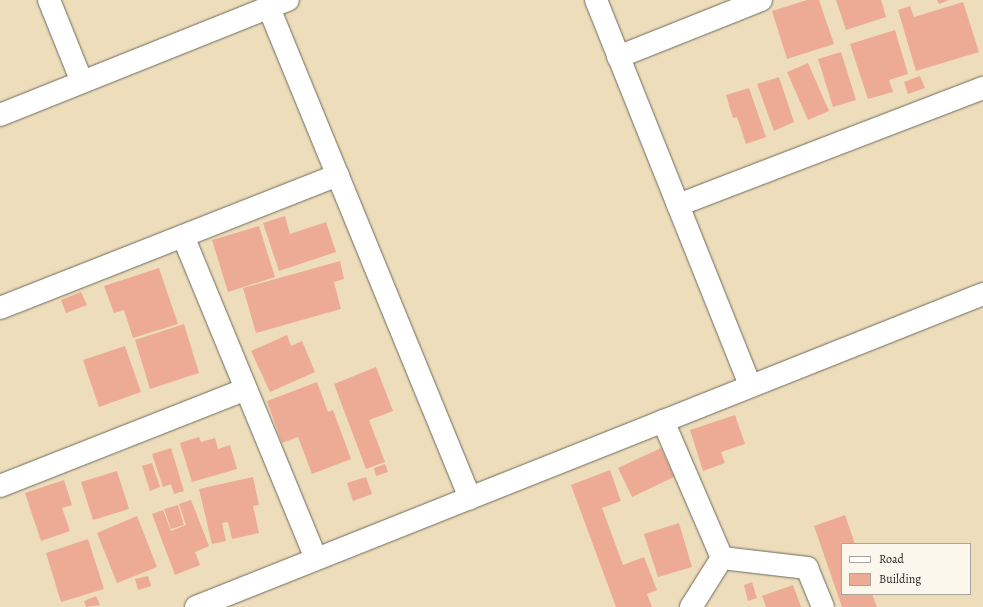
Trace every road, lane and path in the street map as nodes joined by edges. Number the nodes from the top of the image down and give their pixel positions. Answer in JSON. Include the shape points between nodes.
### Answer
{"nodes":[{"id":1,"x":49,"y":0,"type":"edge"},
{"id":2,"x":596,"y":0,"type":"edge"},
{"id":3,"x":760,"y":0,"type":"edge"},
{"id":4,"x":279,"y":4,"type":"edge"},
{"id":5,"x":618,"y":57,"type":"junction"},
{"id":6,"x":82,"y":82,"type":"junction"},
{"id":7,"x":983,"y":88,"type":"edge"},
{"id":8,"x":0,"y":115,"type":"edge"},
{"id":9,"x":338,"y":175,"type":"junction"},
{"id":10,"x":678,"y":205,"type":"junction"},
{"id":11,"x":183,"y":236,"type":"junction"},
{"id":12,"x":983,"y":294,"type":"edge"},
{"id":13,"x":0,"y":308,"type":"edge"},
{"id":14,"x":750,"y":386,"type":"junction"},
{"id":15,"x":246,"y":389,"type":"junction"},
{"id":16,"x":663,"y":421,"type":"junction"},
{"id":17,"x":0,"y":486,"type":"edge"},
{"id":18,"x":470,"y":498,"type":"junction"},
{"id":19,"x":722,"y":558,"type":"junction"},
{"id":20,"x":316,"y":559,"type":"junction"},
{"id":21,"x":196,"y":607,"type":"edge"},
{"id":22,"x":691,"y":607,"type":"edge"},
{"id":23,"x":823,"y":607,"type":"edge"}],
"edges":[{"from":1,"to":6,"type":"street"},
{"from":2,"to":5,"type":"street"},
{"from":3,"to":5,"type":"street"},
{"from":4,"to":6,"type":"street"},
{"from":4,"to":9,"type":"street"},
{"from":5,"to":10,"type":"street"},
{"from":6,"to":8,"type":"street"},
{"from":7,"to":10,"type":"street"},
{"from":9,"to":11,"type":"street"},
{"from":9,"to":18,"type":"street"},
{"from":10,"to":14,"type":"street"},
{"from":11,"to":13,"type":"street"},
{"from":11,"to":15,"type":"street"},
{"from":12,"to":14,"type":"street"},
{"from":14,"to":16,"type":"street"},
{"from":15,"to":17,"type":"street"},
{"from":15,"to":20,"type":"street"},
{"from":16,"to":18,"type":"street"},
{"from":16,"to":19,"type":"street"},
{"from":18,"to":20,"type":"street"},
{"from":19,"to":22,"type":"street"},
{"from":19,"to":23,"type":"street","via":[[807,568]]},
{"from":20,"to":21,"type":"street"}]}
